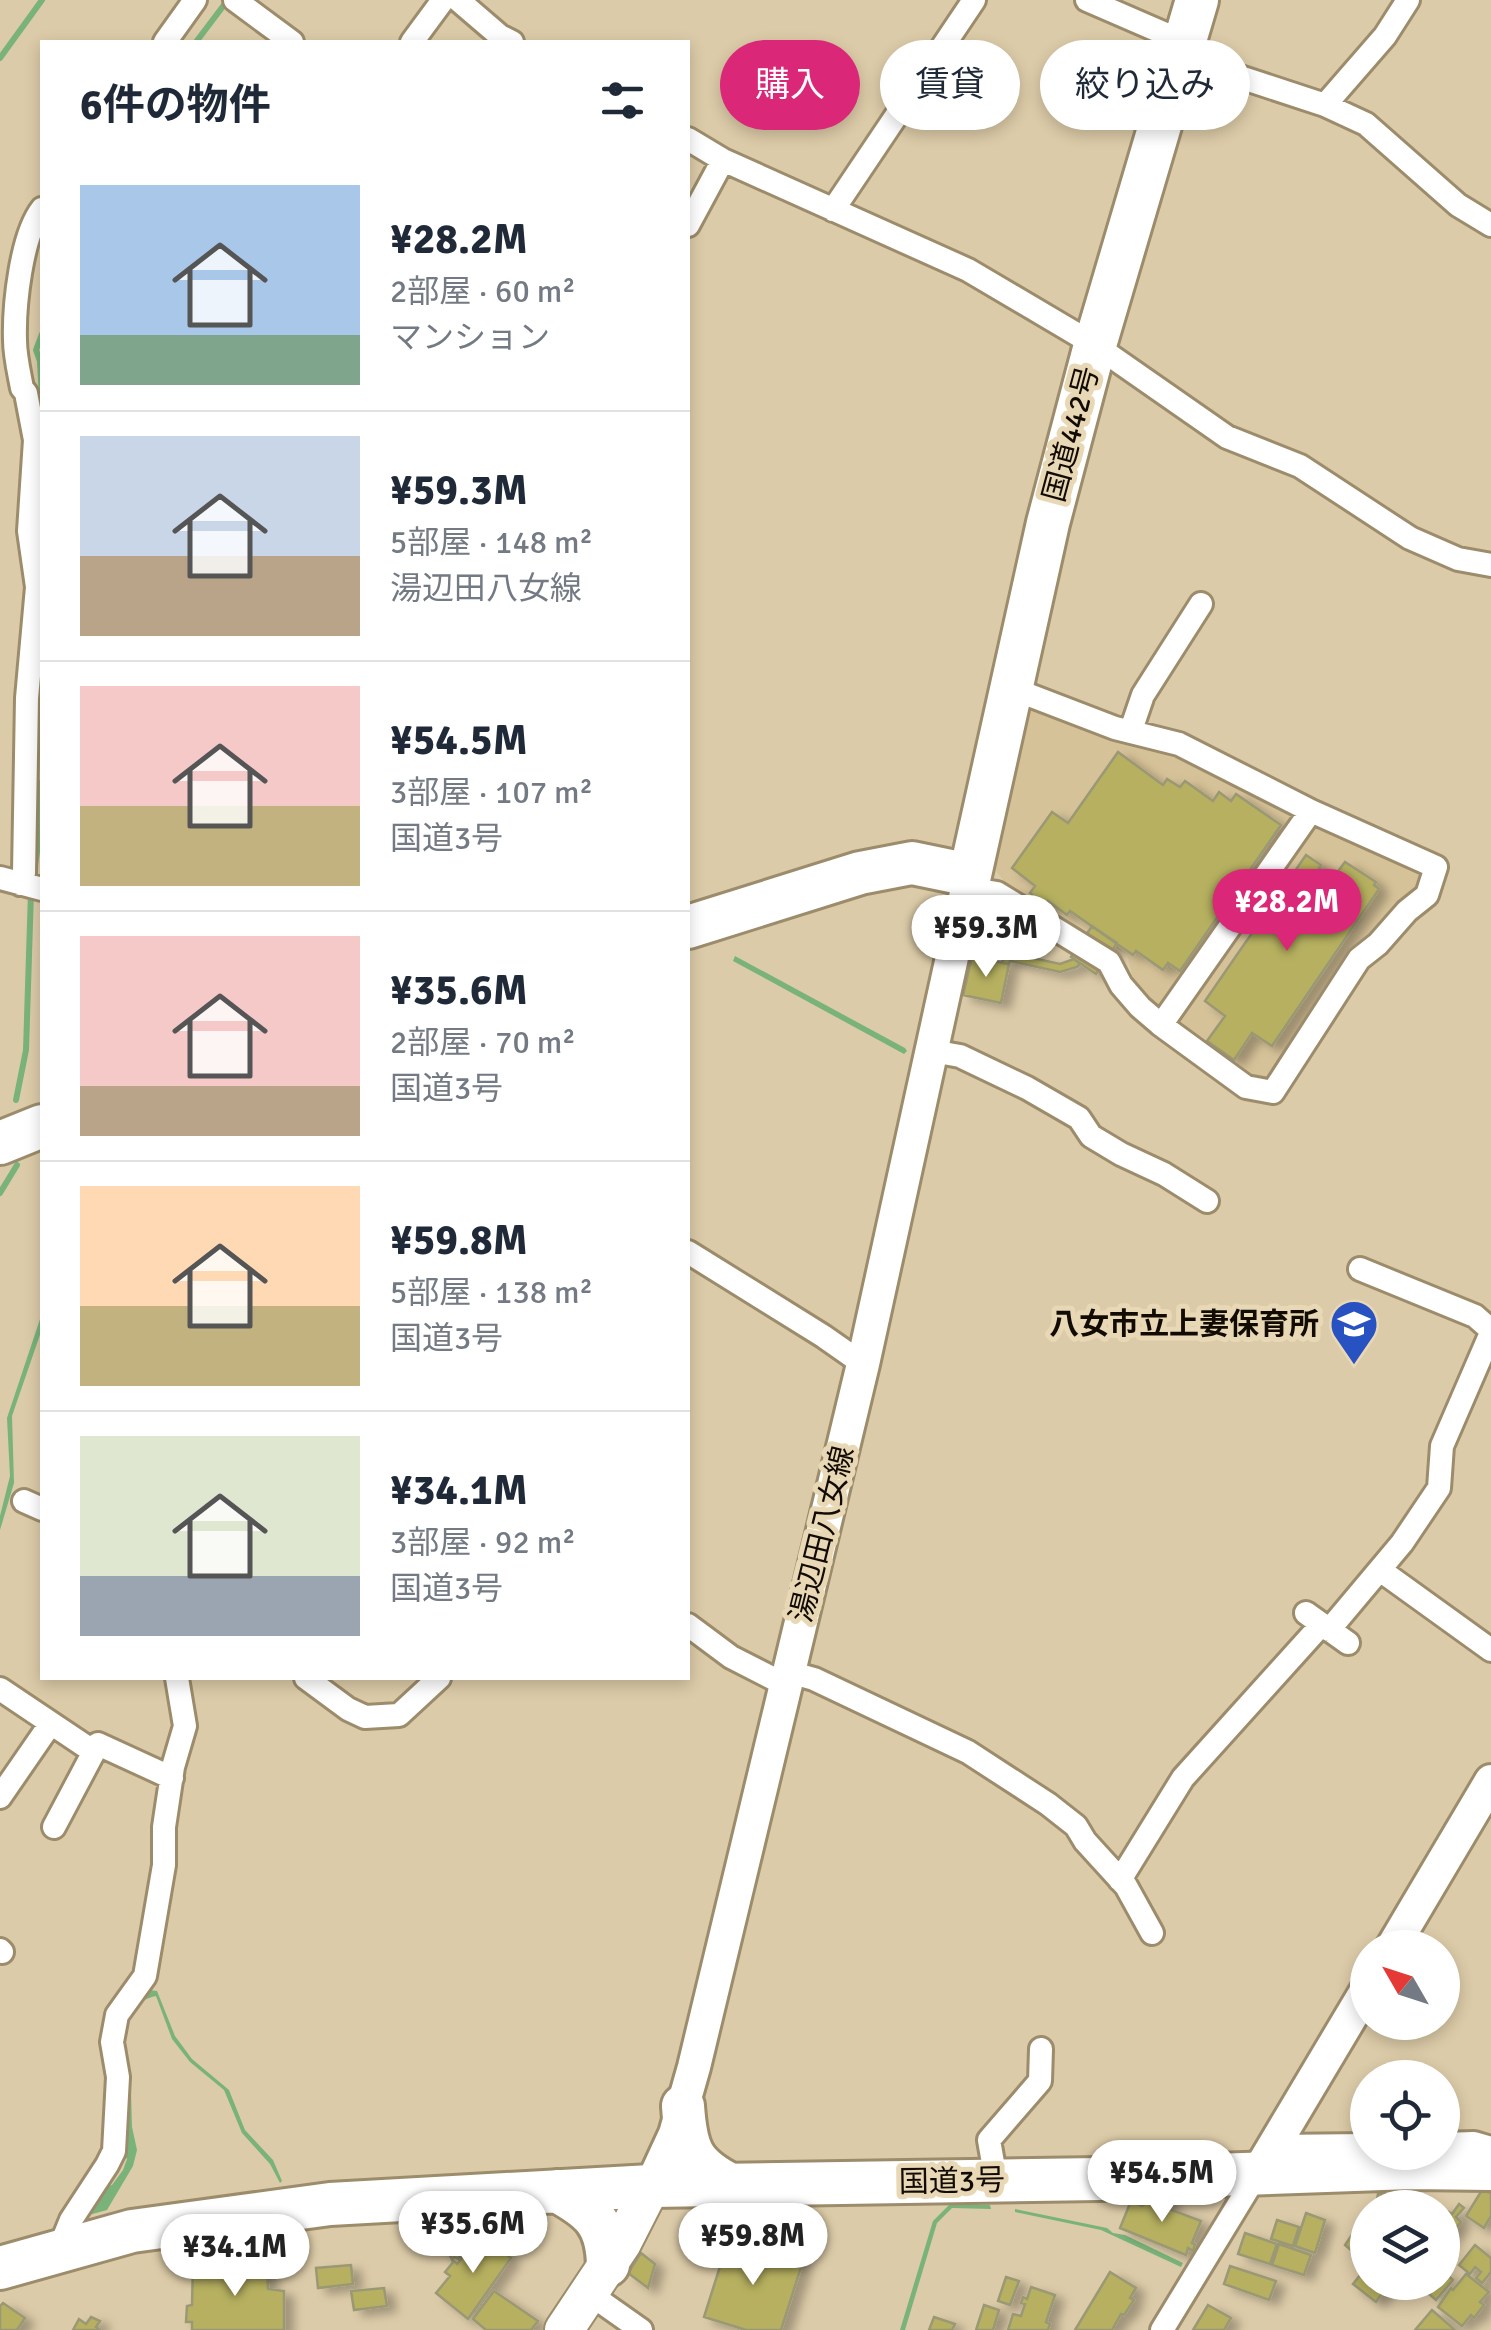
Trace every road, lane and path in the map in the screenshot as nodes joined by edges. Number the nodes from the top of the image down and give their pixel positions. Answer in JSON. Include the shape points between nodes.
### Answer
{"nodes":[{"id":1,"x":195,"y":0,"type":"edge"},
{"id":2,"x":235,"y":0,"type":"edge"},
{"id":3,"x":443,"y":0,"type":"edge"},
{"id":4,"x":458,"y":0,"type":"edge"},
{"id":5,"x":974,"y":0,"type":"edge"},
{"id":6,"x":1087,"y":0,"type":"edge"},
{"id":7,"x":1198,"y":0,"type":"edge"},
{"id":8,"x":1408,"y":0,"type":"edge"},
{"id":9,"x":166,"y":40,"type":"edge"},
{"id":10,"x":289,"y":40,"type":"edge"},
{"id":11,"x":413,"y":40,"type":"edge"},
{"id":12,"x":508,"y":40,"type":"edge"},
{"id":13,"x":1165,"y":40,"type":"edge"},
{"id":14,"x":1185,"y":40,"type":"edge"},
{"id":15,"x":1250,"y":76,"type":"edge"},
{"id":16,"x":1325,"y":105,"type":"junction"},
{"id":17,"x":1158,"y":130,"type":"edge"},
{"id":18,"x":690,"y":140,"type":"edge"},
{"id":19,"x":723,"y":160,"type":"junction"},
{"id":20,"x":833,"y":210,"type":"junction"},
{"id":21,"x":40,"y":212,"type":"edge"},
{"id":22,"x":690,"y":221,"type":"edge"},
{"id":23,"x":1491,"y":225,"type":"edge"},
{"id":24,"x":1094,"y":345,"type":"junction"},
{"id":25,"x":11,"y":387,"type":"edge"},
{"id":26,"x":37,"y":542,"type":"edge"},
{"id":27,"x":1491,"y":565,"type":"edge"},
{"id":28,"x":1201,"y":604,"type":"dead end"},
{"id":29,"x":1012,"y":688,"type":"junction"},
{"id":30,"x":1131,"y":730,"type":"junction"},
{"id":31,"x":1311,"y":811,"type":"junction"},
{"id":32,"x":969,"y":882,"type":"junction"},
{"id":33,"x":25,"y":884,"type":"edge"},
{"id":34,"x":690,"y":926,"type":"edge"},
{"id":35,"x":1161,"y":1025,"type":"junction"},
{"id":36,"x":932,"y":1051,"type":"junction"},
{"id":37,"x":40,"y":1127,"type":"edge"},
{"id":38,"x":0,"y":1143,"type":"edge"},
{"id":39,"x":1207,"y":1202,"type":"dead end"},
{"id":40,"x":690,"y":1253,"type":"edge"},
{"id":41,"x":1360,"y":1268,"type":"dead end"},
{"id":42,"x":1491,"y":1331,"type":"edge"},
{"id":43,"x":863,"y":1364,"type":"junction"},
{"id":44,"x":1380,"y":1570,"type":"junction"},
{"id":45,"x":690,"y":1626,"type":"edge"},
{"id":46,"x":1491,"y":1650,"type":"edge"},
{"id":47,"x":787,"y":1678,"type":"junction"},
{"id":48,"x":177,"y":1680,"type":"edge"},
{"id":49,"x":309,"y":1680,"type":"edge"},
{"id":50,"x":436,"y":1680,"type":"edge"},
{"id":51,"x":1,"y":1691,"type":"edge"},
{"id":52,"x":51,"y":1723,"type":"junction"},
{"id":53,"x":94,"y":1752,"type":"junction"},
{"id":54,"x":172,"y":1778,"type":"junction"},
{"id":55,"x":1491,"y":1781,"type":"edge"},
{"id":56,"x":0,"y":1797,"type":"edge"},
{"id":57,"x":54,"y":1827,"type":"dead end"},
{"id":58,"x":1120,"y":1880,"type":"junction"},
{"id":59,"x":1403,"y":1930,"type":"edge"},
{"id":60,"x":1152,"y":1932,"type":"dead end"},
{"id":61,"x":1350,"y":2018,"type":"edge"},
{"id":62,"x":1041,"y":2050,"type":"dead end"},
{"id":63,"x":682,"y":2106,"type":"junction"},
{"id":64,"x":1350,"y":2148,"type":"edge"},
{"id":65,"x":1491,"y":2148,"type":"edge"},
{"id":66,"x":1460,"y":2149,"type":"edge"},
{"id":67,"x":1350,"y":2158,"type":"edge"},
{"id":68,"x":1265,"y":2160,"type":"junction"},
{"id":69,"x":1460,"y":2161,"type":"edge"},
{"id":70,"x":1491,"y":2170,"type":"edge"},
{"id":71,"x":996,"y":2180,"type":"junction"},
{"id":72,"x":731,"y":2185,"type":"junction"},
{"id":73,"x":651,"y":2186,"type":"junction"},
{"id":74,"x":557,"y":2190,"type":"junction"},
{"id":75,"x":58,"y":2252,"type":"junction"},
{"id":76,"x":0,"y":2268,"type":"edge"},
{"id":77,"x":599,"y":2280,"type":"junction"},
{"id":78,"x":564,"y":2330,"type":"edge"},
{"id":79,"x":641,"y":2330,"type":"edge"},
{"id":80,"x":1162,"y":2330,"type":"edge"}],
"edges":[{"from":1,"to":9,"type":"street"},
{"from":2,"to":10,"type":"street"},
{"from":3,"to":11,"type":"street"},
{"from":4,"to":12,"type":"street"},
{"from":5,"to":20,"type":"street"},
{"from":6,"to":13,"type":"street"},
{"from":7,"to":14,"type":"highway","name":"国道442号"},
{"from":8,"to":16,"type":"street"},
{"from":15,"to":16,"type":"street"},
{"from":16,"to":23,"type":"street","via":[[1366,124],[1458,205]]},
{"from":17,"to":24,"type":"highway","name":"国道442号"},
{"from":18,"to":19,"type":"street"},
{"from":19,"to":20,"type":"street"},
{"from":19,"to":22,"type":"street"},
{"from":20,"to":24,"type":"street","via":[[968,270]]},
{"from":21,"to":25,"type":"street","via":[[16,314]]},
{"from":24,"to":27,"type":"street","via":[[1227,437],[1300,466],[1410,538],[1458,560]]},
{"from":24,"to":29,"type":"highway","name":"国道442号"},
{"from":25,"to":26,"type":"street","via":[[26,393],[35,440],[30,508]]},
{"from":26,"to":33,"type":"street"},
{"from":28,"to":30,"type":"street","via":[[1143,695]]},
{"from":29,"to":30,"type":"street"},
{"from":29,"to":32,"type":"highway","name":"国道442号"},
{"from":30,"to":31,"type":"street","via":[[1180,744]]},
{"from":31,"to":35,"type":"street"},
{"from":31,"to":35,"type":"street","via":[[1436,867],[1427,895],[1359,959],[1273,1092],[1246,1087]]},
{"from":32,"to":34,"type":"highway","via":[[912,862]]},
{"from":32,"to":35,"type":"street","via":[[1109,962]]},
{"from":32,"to":36,"type":"main road","name":"湯辺田八女線"},
{"from":36,"to":39,"type":"street","via":[[960,1056],[1026,1088],[1079,1118],[1091,1136]]},
{"from":36,"to":43,"type":"main road","name":"湯辺田八女線"},
{"from":37,"to":38,"type":"highway"},
{"from":40,"to":43,"type":"street"},
{"from":41,"to":42,"type":"street","via":[[1475,1316]]},
{"from":42,"to":44,"type":"street","via":[[1442,1446],[1439,1488]]},
{"from":43,"to":47,"type":"main road","name":"湯辺田八女線"},
{"from":44,"to":46,"type":"street"},
{"from":44,"to":58,"type":"street","via":[[1183,1778]]},
{"from":45,"to":47,"type":"street","via":[[731,1656]]},
{"from":47,"to":58,"type":"street","via":[[814,1678],[968,1752],[1076,1826]]},
{"from":47,"to":63,"type":"main road","name":"湯辺田八女線"},
{"from":48,"to":54,"type":"street","via":[[185,1726]]},
{"from":49,"to":50,"type":"street","via":[[364,1717],[398,1716]]},
{"from":51,"to":52,"type":"street"},
{"from":52,"to":53,"type":"street"},
{"from":52,"to":56,"type":"street"},
{"from":53,"to":54,"type":"street","via":[[98,1744]]},
{"from":53,"to":57,"type":"street"},
{"from":54,"to":75,"type":"street","via":[[145,1976],[118,2015],[112,2042],[118,2076],[114,2151]]},
{"from":55,"to":59,"type":"main road"},
{"from":58,"to":60,"type":"street"},
{"from":61,"to":68,"type":"main road"},
{"from":62,"to":71,"type":"street","via":[[1040,2081],[989,2140]]},
{"from":63,"to":72,"type":"highway","via":[[693,2156]]},
{"from":63,"to":73,"type":"main road","name":"湯辺田八女線"},
{"from":64,"to":68,"type":"street"},
{"from":65,"to":66,"type":"street","via":[[1474,2143]]},
{"from":67,"to":68,"type":"highway","name":"国道3号"},
{"from":68,"to":71,"type":"highway","name":"国道3号"},
{"from":68,"to":80,"type":"street"},
{"from":69,"to":70,"type":"highway","name":"国道3号"},
{"from":71,"to":72,"type":"highway","name":"国道3号"},
{"from":72,"to":73,"type":"highway","name":"国道3号"},
{"from":73,"to":74,"type":"highway","name":"国道3号"},
{"from":73,"to":77,"type":"main road"},
{"from":74,"to":75,"type":"highway","name":"国道3号","via":[[330,2204],[132,2231]]},
{"from":74,"to":77,"type":"highway","via":[[597,2220],[606,2242]]},
{"from":75,"to":76,"type":"highway","name":"国道3号"},
{"from":77,"to":78,"type":"main road"},
{"from":77,"to":79,"type":"street"}]}
